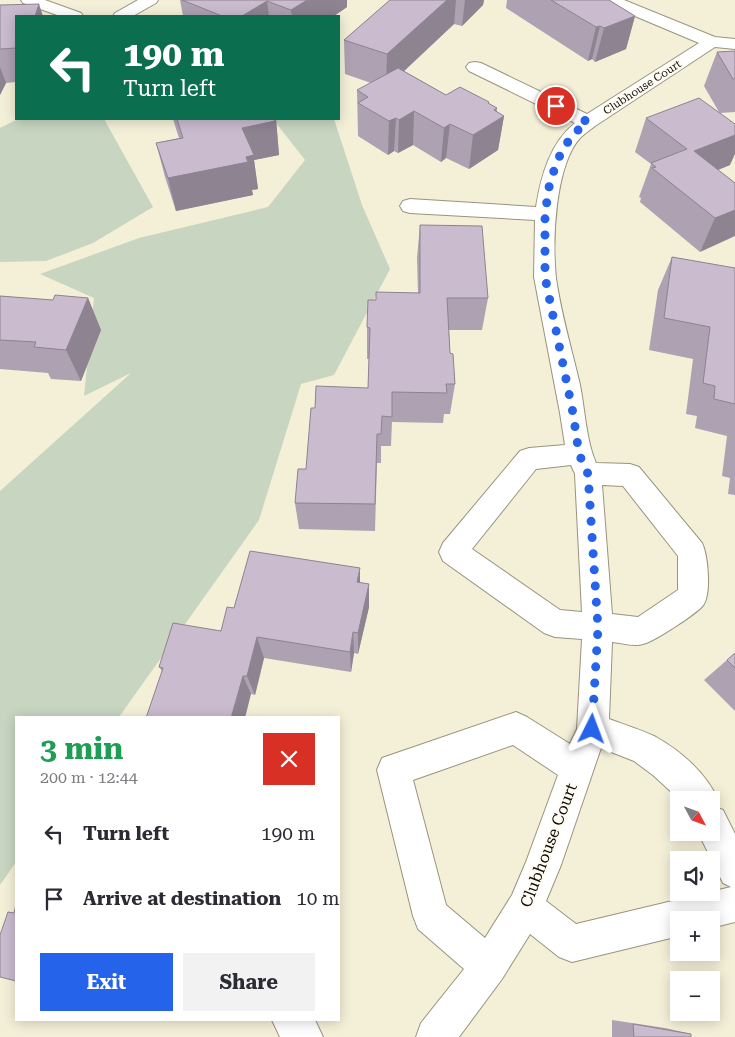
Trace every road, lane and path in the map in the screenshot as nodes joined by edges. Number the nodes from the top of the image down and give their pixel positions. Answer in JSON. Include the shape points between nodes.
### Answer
{"nodes":[{"id":1,"x":29,"y":0,"type":"edge"},
{"id":2,"x":150,"y":0,"type":"edge"},
{"id":3,"x":610,"y":0,"type":"edge"},
{"id":4,"x":72,"y":15,"type":"edge"},
{"id":5,"x":123,"y":15,"type":"edge"},
{"id":6,"x":723,"y":43,"type":"edge"},
{"id":7,"x":475,"y":67,"type":"dead end"},
{"id":8,"x":588,"y":122,"type":"junction"},
{"id":9,"x":410,"y":206,"type":"dead end"},
{"id":10,"x":545,"y":214,"type":"junction"},
{"id":11,"x":584,"y":464,"type":"junction"},
{"id":12,"x":598,"y":628,"type":"junction"},
{"id":13,"x":592,"y":729,"type":"junction"},
{"id":14,"x":576,"y":768,"type":"junction"},
{"id":15,"x":695,"y":791,"type":"edge"},
{"id":16,"x":720,"y":840,"type":"edge"},
{"id":17,"x":735,"y":871,"type":"edge"},
{"id":18,"x":735,"y":904,"type":"edge"},
{"id":19,"x":525,"y":908,"type":"junction"},
{"id":20,"x":489,"y":966,"type":"junction"},
{"id":21,"x":292,"y":1021,"type":"edge"},
{"id":22,"x":304,"y":1037,"type":"edge"},
{"id":23,"x":434,"y":1037,"type":"edge"}],
"edges":[{"from":1,"to":4,"type":"street"},
{"from":2,"to":5,"type":"street"},
{"from":3,"to":6,"type":"street"},
{"from":6,"to":8,"type":"street","name":"Clubhouse Court"},
{"from":7,"to":8,"type":"street"},
{"from":8,"to":10,"type":"street","name":"Clubhouse Court","via":[[572,135],[560,155],[550,181]]},
{"from":9,"to":10,"type":"street"},
{"from":10,"to":11,"type":"street","name":"Clubhouse Court","via":[[545,277]]},
{"from":11,"to":12,"type":"street","name":"Clubhouse Court"},
{"from":11,"to":12,"type":"street","via":[[630,475],[692,552],[693,597],[642,631]]},
{"from":11,"to":12,"type":"street","via":[[529,459],[453,552],[555,623]]},
{"from":12,"to":13,"type":"street","name":"Clubhouse Court"},
{"from":13,"to":14,"type":"street","name":"Clubhouse Court"},
{"from":13,"to":15,"type":"street","via":[[645,749]]},
{"from":14,"to":19,"type":"street","name":"Clubhouse Court"},
{"from":14,"to":20,"type":"street","via":[[516,728],[394,770],[431,916]]},
{"from":16,"to":17,"type":"street"},
{"from":18,"to":19,"type":"street","via":[[572,944]]},
{"from":19,"to":20,"type":"street","name":"Clubhouse Court"},
{"from":20,"to":23,"type":"street","name":"Clubhouse Court"},
{"from":21,"to":22,"type":"street"}]}
